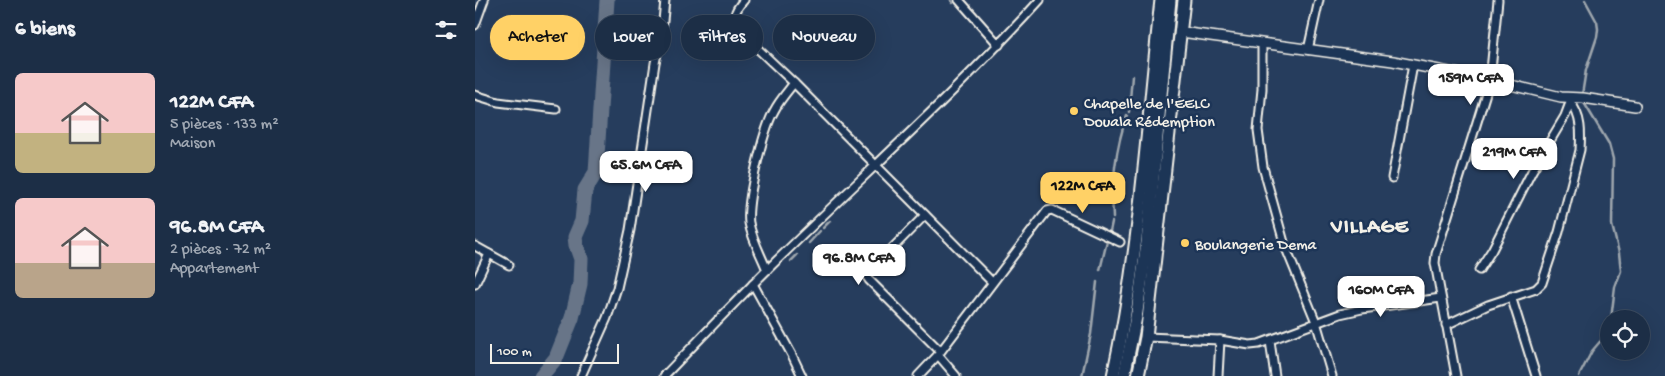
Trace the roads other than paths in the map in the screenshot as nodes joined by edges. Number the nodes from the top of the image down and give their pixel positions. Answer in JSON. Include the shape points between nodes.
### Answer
{"nodes":[{"id":1,"x":484,"y":0,"type":"edge"},
{"id":2,"x":665,"y":0,"type":"edge"},
{"id":3,"x":744,"y":0,"type":"edge"},
{"id":4,"x":959,"y":0,"type":"edge"},
{"id":5,"x":1040,"y":0,"type":"edge"},
{"id":6,"x":1163,"y":0,"type":"edge"},
{"id":7,"x":1184,"y":0,"type":"edge"},
{"id":8,"x":1319,"y":0,"type":"edge"},
{"id":9,"x":1498,"y":0,"type":"edge"},
{"id":10,"x":475,"y":24,"type":"edge"},
{"id":11,"x":1181,"y":32,"type":"junction"},
{"id":12,"x":1262,"y":44,"type":"junction"},
{"id":13,"x":999,"y":45,"type":"junction"},
{"id":14,"x":1308,"y":50,"type":"junction"},
{"id":15,"x":1413,"y":65,"type":"junction"},
{"id":16,"x":1491,"y":80,"type":"junction"},
{"id":17,"x":794,"y":83,"type":"junction"},
{"id":18,"x":475,"y":95,"type":"edge"},
{"id":19,"x":1571,"y":100,"type":"junction"},
{"id":20,"x":1635,"y":106,"type":"dead end"},
{"id":21,"x":556,"y":109,"type":"dead end"},
{"id":22,"x":877,"y":166,"type":"junction"},
{"id":23,"x":1392,"y":178,"type":"dead end"},
{"id":24,"x":925,"y":215,"type":"junction"},
{"id":25,"x":1120,"y":242,"type":"dead end"},
{"id":26,"x":475,"y":246,"type":"edge"},
{"id":27,"x":489,"y":254,"type":"junction"},
{"id":28,"x":509,"y":265,"type":"dead end"},
{"id":29,"x":767,"y":270,"type":"junction"},
{"id":30,"x":1479,"y":270,"type":"dead end"},
{"id":31,"x":992,"y":282,"type":"junction"},
{"id":32,"x":475,"y":284,"type":"edge"},
{"id":33,"x":753,"y":284,"type":"junction"},
{"id":34,"x":1511,"y":296,"type":"junction"},
{"id":35,"x":1441,"y":298,"type":"junction"},
{"id":36,"x":1316,"y":322,"type":"junction"},
{"id":37,"x":1446,"y":325,"type":"junction"},
{"id":38,"x":1146,"y":337,"type":"junction"},
{"id":39,"x":1220,"y":340,"type":"junction"},
{"id":40,"x":1270,"y":341,"type":"junction"},
{"id":41,"x":939,"y":353,"type":"junction"},
{"id":42,"x":581,"y":376,"type":"edge"},
{"id":43,"x":664,"y":376,"type":"edge"},
{"id":44,"x":801,"y":376,"type":"edge"},
{"id":45,"x":918,"y":376,"type":"edge"},
{"id":46,"x":956,"y":376,"type":"edge"},
{"id":47,"x":1113,"y":376,"type":"edge"},
{"id":48,"x":1124,"y":376,"type":"edge"},
{"id":49,"x":1138,"y":376,"type":"edge"},
{"id":50,"x":1218,"y":376,"type":"edge"},
{"id":51,"x":1275,"y":376,"type":"edge"},
{"id":52,"x":1332,"y":376,"type":"edge"},
{"id":53,"x":1456,"y":376,"type":"edge"},
{"id":54,"x":1537,"y":376,"type":"edge"}],
"edges":[{"from":1,"to":10,"type":"street"},
{"from":2,"to":42,"type":"street","via":[[621,274],[607,318]]},
{"from":3,"to":17,"type":"street","via":[[736,8],[735,20],[739,31]]},
{"from":4,"to":13,"type":"street"},
{"from":5,"to":13,"type":"street"},
{"from":6,"to":47,"type":"main road","via":[[1140,211]]},
{"from":6,"to":48,"type":"main road","via":[[1166,43],[1146,250]]},
{"from":7,"to":11,"type":"main road"},
{"from":8,"to":14,"type":"street"},
{"from":9,"to":16,"type":"street"},
{"from":11,"to":12,"type":"street"},
{"from":11,"to":38,"type":"main road"},
{"from":12,"to":14,"type":"street"},
{"from":12,"to":36,"type":"street","via":[[1258,130],[1263,167],[1285,246]]},
{"from":13,"to":22,"type":"street"},
{"from":14,"to":15,"type":"street"},
{"from":15,"to":16,"type":"street"},
{"from":15,"to":23,"type":"street"},
{"from":16,"to":19,"type":"street"},
{"from":16,"to":35,"type":"street","via":[[1438,246],[1435,263]]},
{"from":17,"to":22,"type":"street"},
{"from":17,"to":29,"type":"street","via":[[772,113],[757,161],[749,206],[749,222]]},
{"from":18,"to":21,"type":"street","via":[[498,102]]},
{"from":19,"to":20,"type":"street","via":[[1583,98]]},
{"from":19,"to":30,"type":"street"},
{"from":19,"to":34,"type":"street","via":[[1578,116],[1580,150],[1559,232],[1540,286]]},
{"from":22,"to":24,"type":"street"},
{"from":22,"to":29,"type":"street"},
{"from":24,"to":31,"type":"street"},
{"from":24,"to":41,"type":"street","via":[[867,276]]},
{"from":25,"to":31,"type":"street","via":[[1050,210]]},
{"from":26,"to":27,"type":"street"},
{"from":27,"to":28,"type":"street"},
{"from":27,"to":32,"type":"street"},
{"from":29,"to":33,"type":"street"},
{"from":31,"to":41,"type":"street"},
{"from":33,"to":43,"type":"street"},
{"from":33,"to":44,"type":"street","via":[[793,355]]},
{"from":34,"to":37,"type":"street"},
{"from":34,"to":54,"type":"street"},
{"from":35,"to":36,"type":"street","via":[[1362,309]]},
{"from":35,"to":37,"type":"street"},
{"from":36,"to":40,"type":"street"},
{"from":36,"to":52,"type":"street"},
{"from":37,"to":53,"type":"street"},
{"from":38,"to":39,"type":"street"},
{"from":38,"to":49,"type":"main road"},
{"from":39,"to":40,"type":"street","via":[[1250,345]]},
{"from":39,"to":50,"type":"street"},
{"from":40,"to":51,"type":"street"},
{"from":41,"to":45,"type":"street"},
{"from":41,"to":46,"type":"street"}]}
